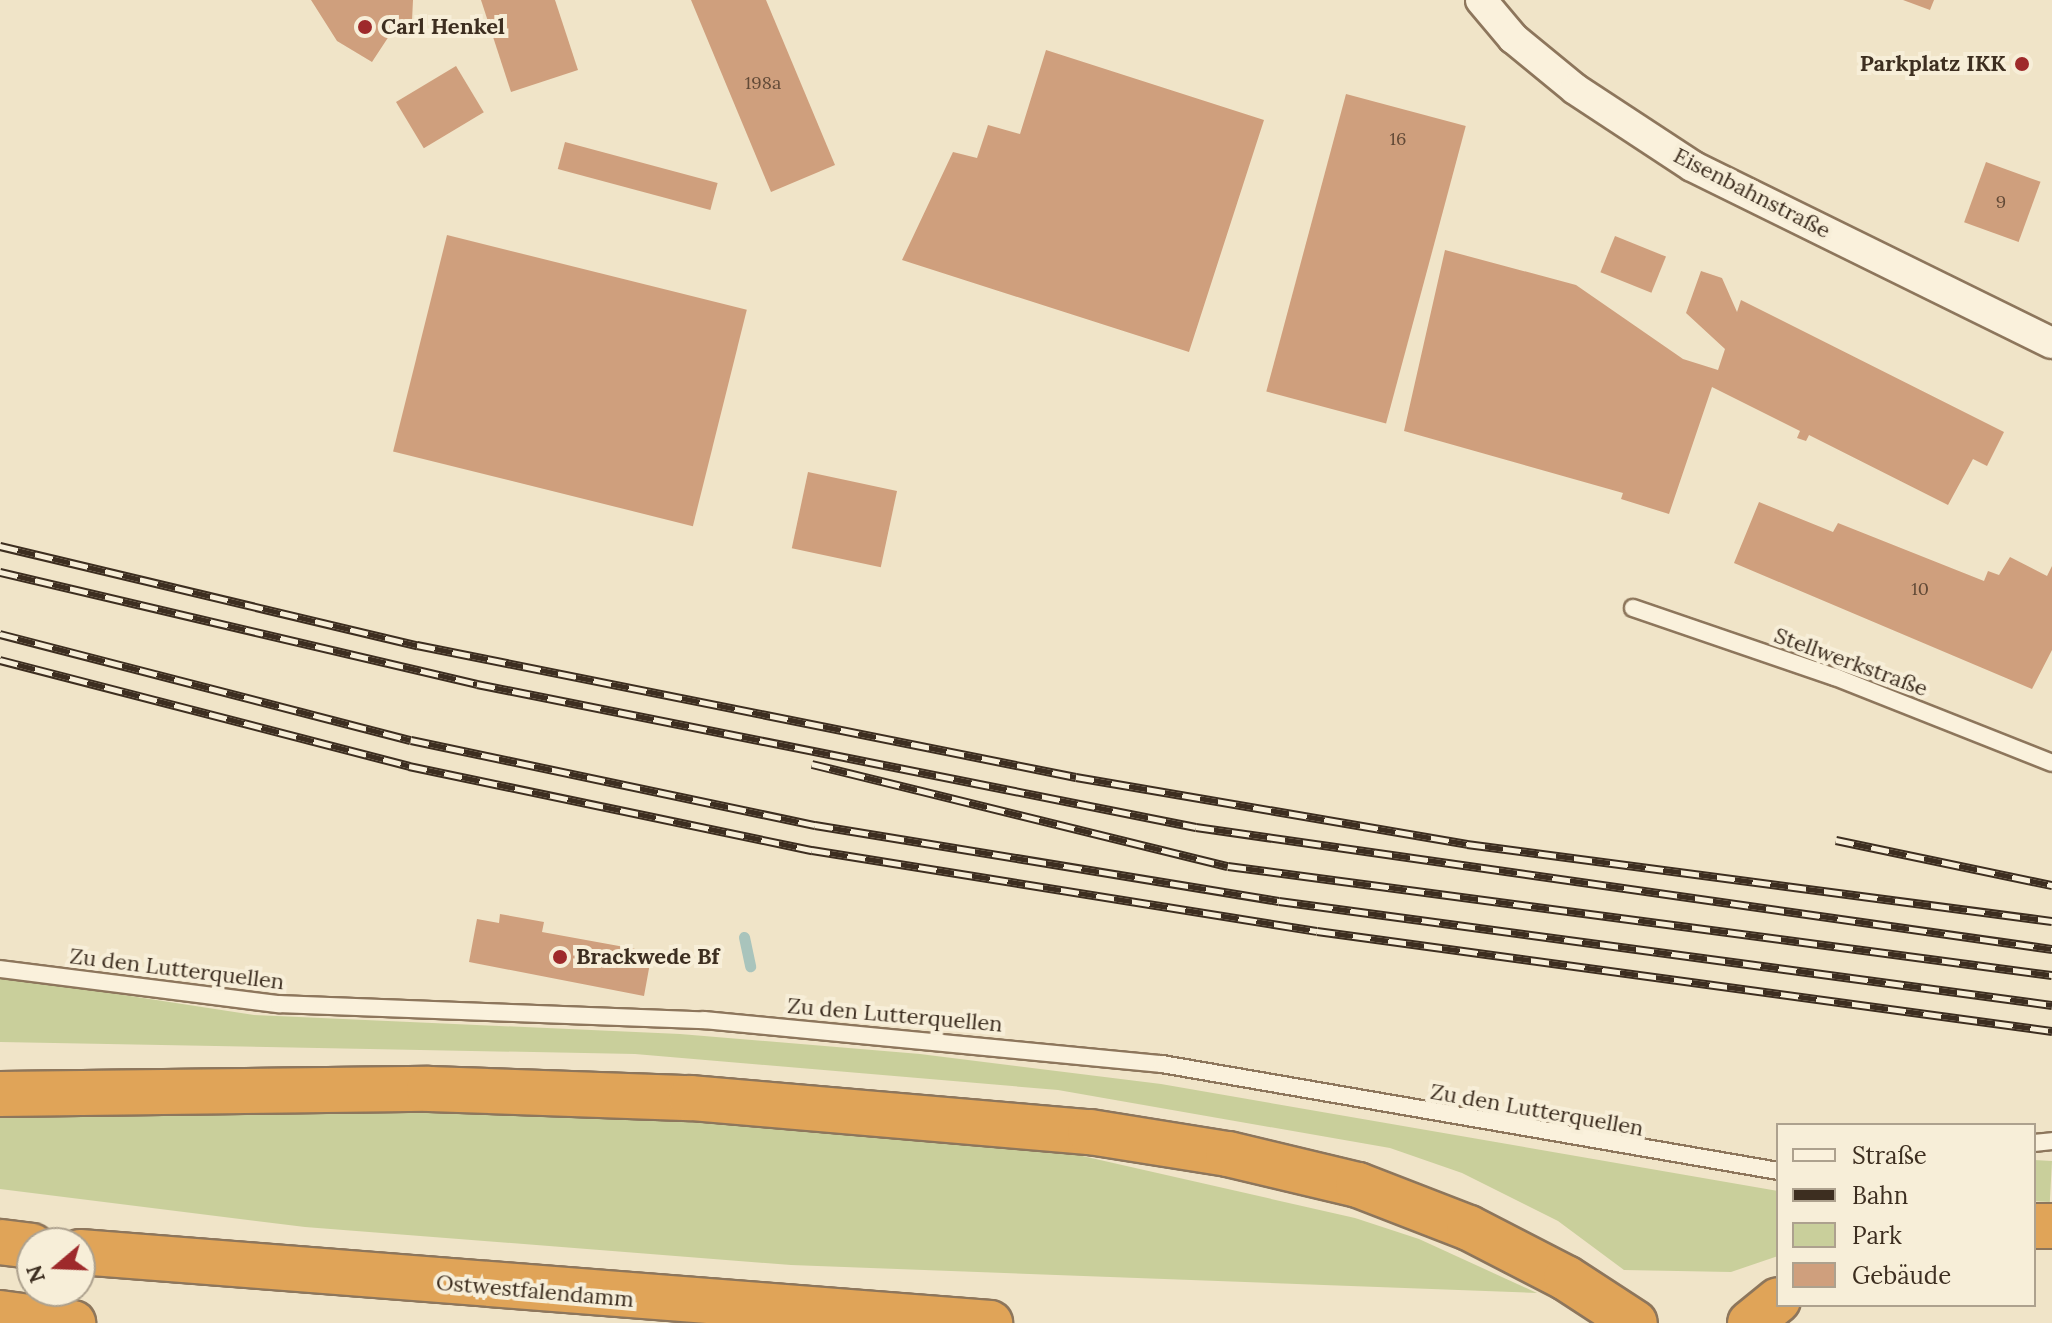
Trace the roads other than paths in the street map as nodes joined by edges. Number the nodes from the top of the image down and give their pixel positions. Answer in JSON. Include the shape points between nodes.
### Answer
{"nodes":[{"id":1,"x":1481,"y":0,"type":"edge"},
{"id":2,"x":2052,"y":343,"type":"edge"},
{"id":3,"x":1633,"y":608,"type":"dead end"},
{"id":4,"x":2052,"y":763,"type":"edge"},
{"id":5,"x":0,"y":969,"type":"edge"},
{"id":6,"x":0,"y":1094,"type":"edge"},
{"id":7,"x":1776,"y":1171,"type":"edge"},
{"id":8,"x":96,"y":1253,"type":"edge"},
{"id":9,"x":1776,"y":1302,"type":"edge"},
{"id":10,"x":0,"y":1313,"type":"edge"},
{"id":11,"x":73,"y":1323,"type":"edge"},
{"id":12,"x":990,"y":1323,"type":"edge"},
{"id":13,"x":1635,"y":1323,"type":"edge"},
{"id":14,"x":1750,"y":1323,"type":"edge"}],
"edges":[{"from":1,"to":2,"type":"street","name":"Eisenbahnstraße","via":[[1513,38],[1575,89],[1692,166]]},
{"from":3,"to":4,"type":"lane","name":"Stellwerkstraße","via":[[1835,677]]},
{"from":5,"to":7,"type":"lane","name":"Zu den Lutterquellen","via":[[252,1002],[704,1020],[1162,1064]]},
{"from":6,"to":13,"type":"highway","via":[[429,1089],[691,1098],[1090,1132],[1228,1154],[1358,1185],[1469,1228],[1566,1278]]},
{"from":8,"to":12,"type":"highway","name":"Ostwestfalendamm"},
{"from":9,"to":14,"type":"highway"},
{"from":10,"to":11,"type":"highway"}]}
